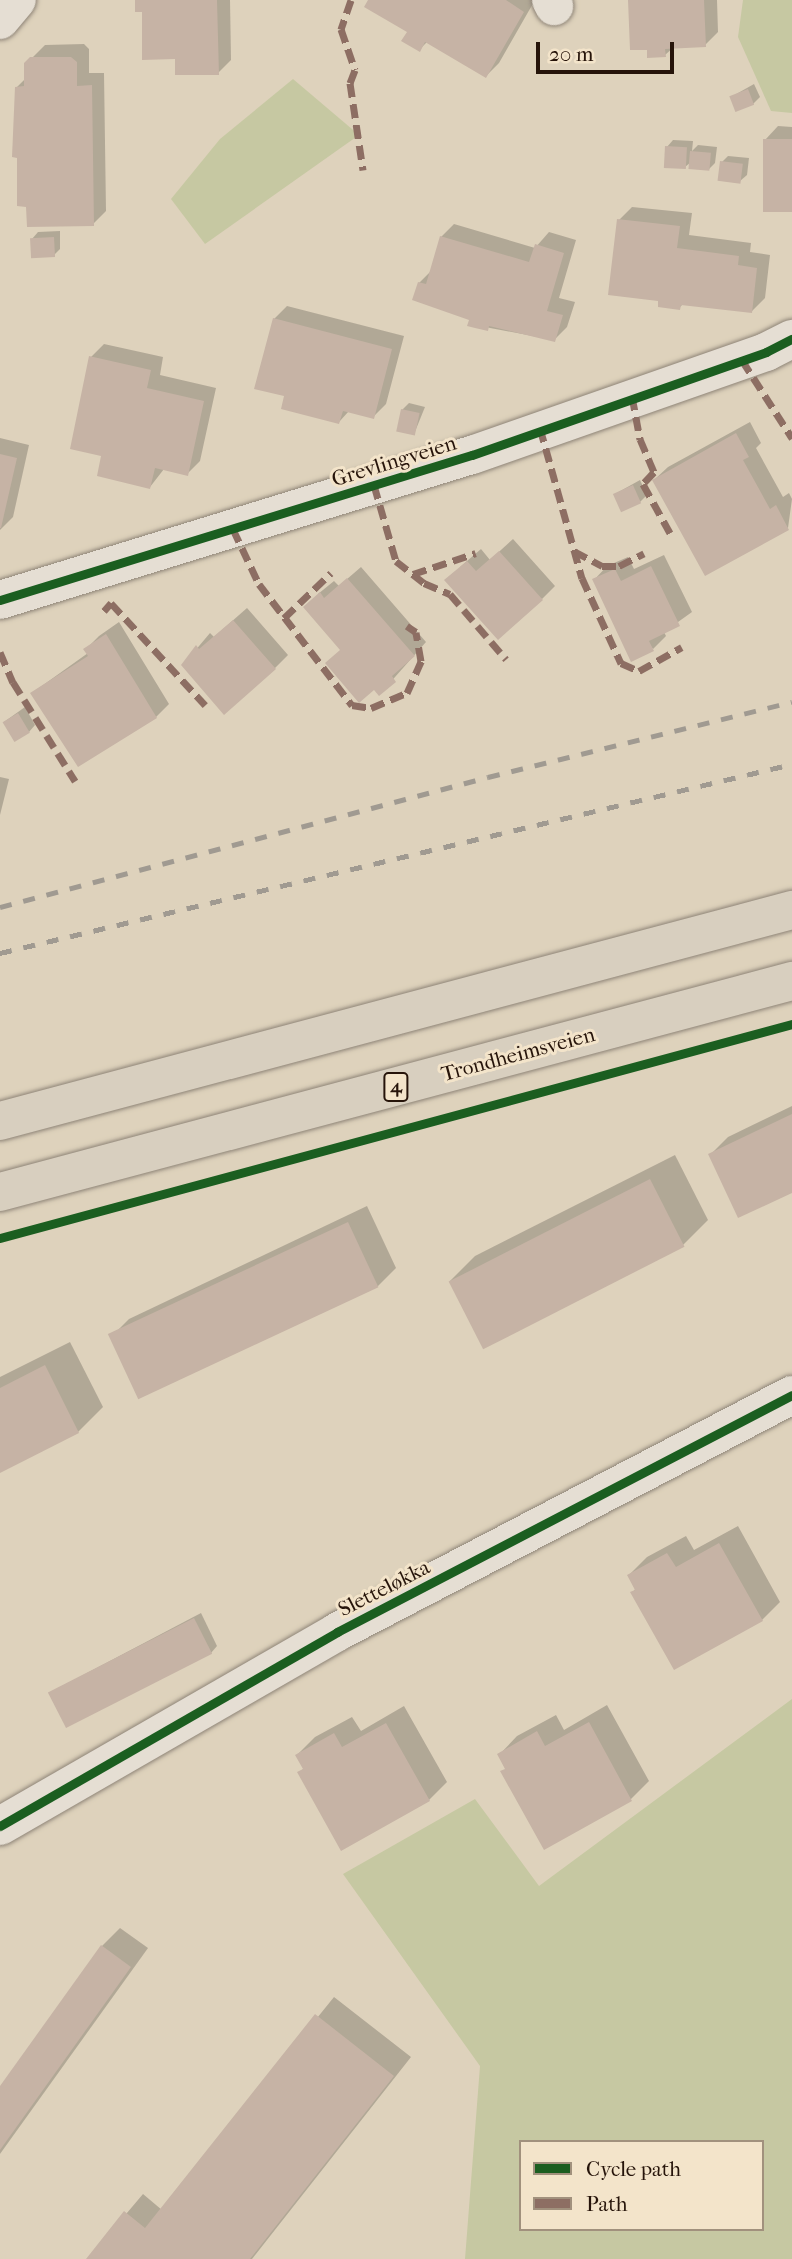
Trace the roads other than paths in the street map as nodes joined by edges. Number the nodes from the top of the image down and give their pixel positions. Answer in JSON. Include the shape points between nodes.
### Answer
{"nodes":[{"id":1,"x":18,"y":0,"type":"edge"},
{"id":2,"x":0,"y":20,"type":"edge"},
{"id":3,"x":792,"y":339,"type":"edge"},
{"id":4,"x":0,"y":600,"type":"edge"},
{"id":5,"x":792,"y":910,"type":"edge"},
{"id":6,"x":792,"y":981,"type":"edge"},
{"id":7,"x":0,"y":1121,"type":"edge"},
{"id":8,"x":0,"y":1192,"type":"edge"},
{"id":9,"x":792,"y":1395,"type":"edge"},
{"id":10,"x":0,"y":1826,"type":"edge"}],
"edges":[{"from":1,"to":2,"type":"street"},
{"from":3,"to":4,"type":"street","name":"Grevlingveien","via":[[472,455]]},
{"from":5,"to":7,"type":"highway"},
{"from":6,"to":8,"type":"highway","name":"Trondheimsveien","number":"4"},
{"from":9,"to":10,"type":"street","name":"Sletteløkka","via":[[337,1632]]}]}
